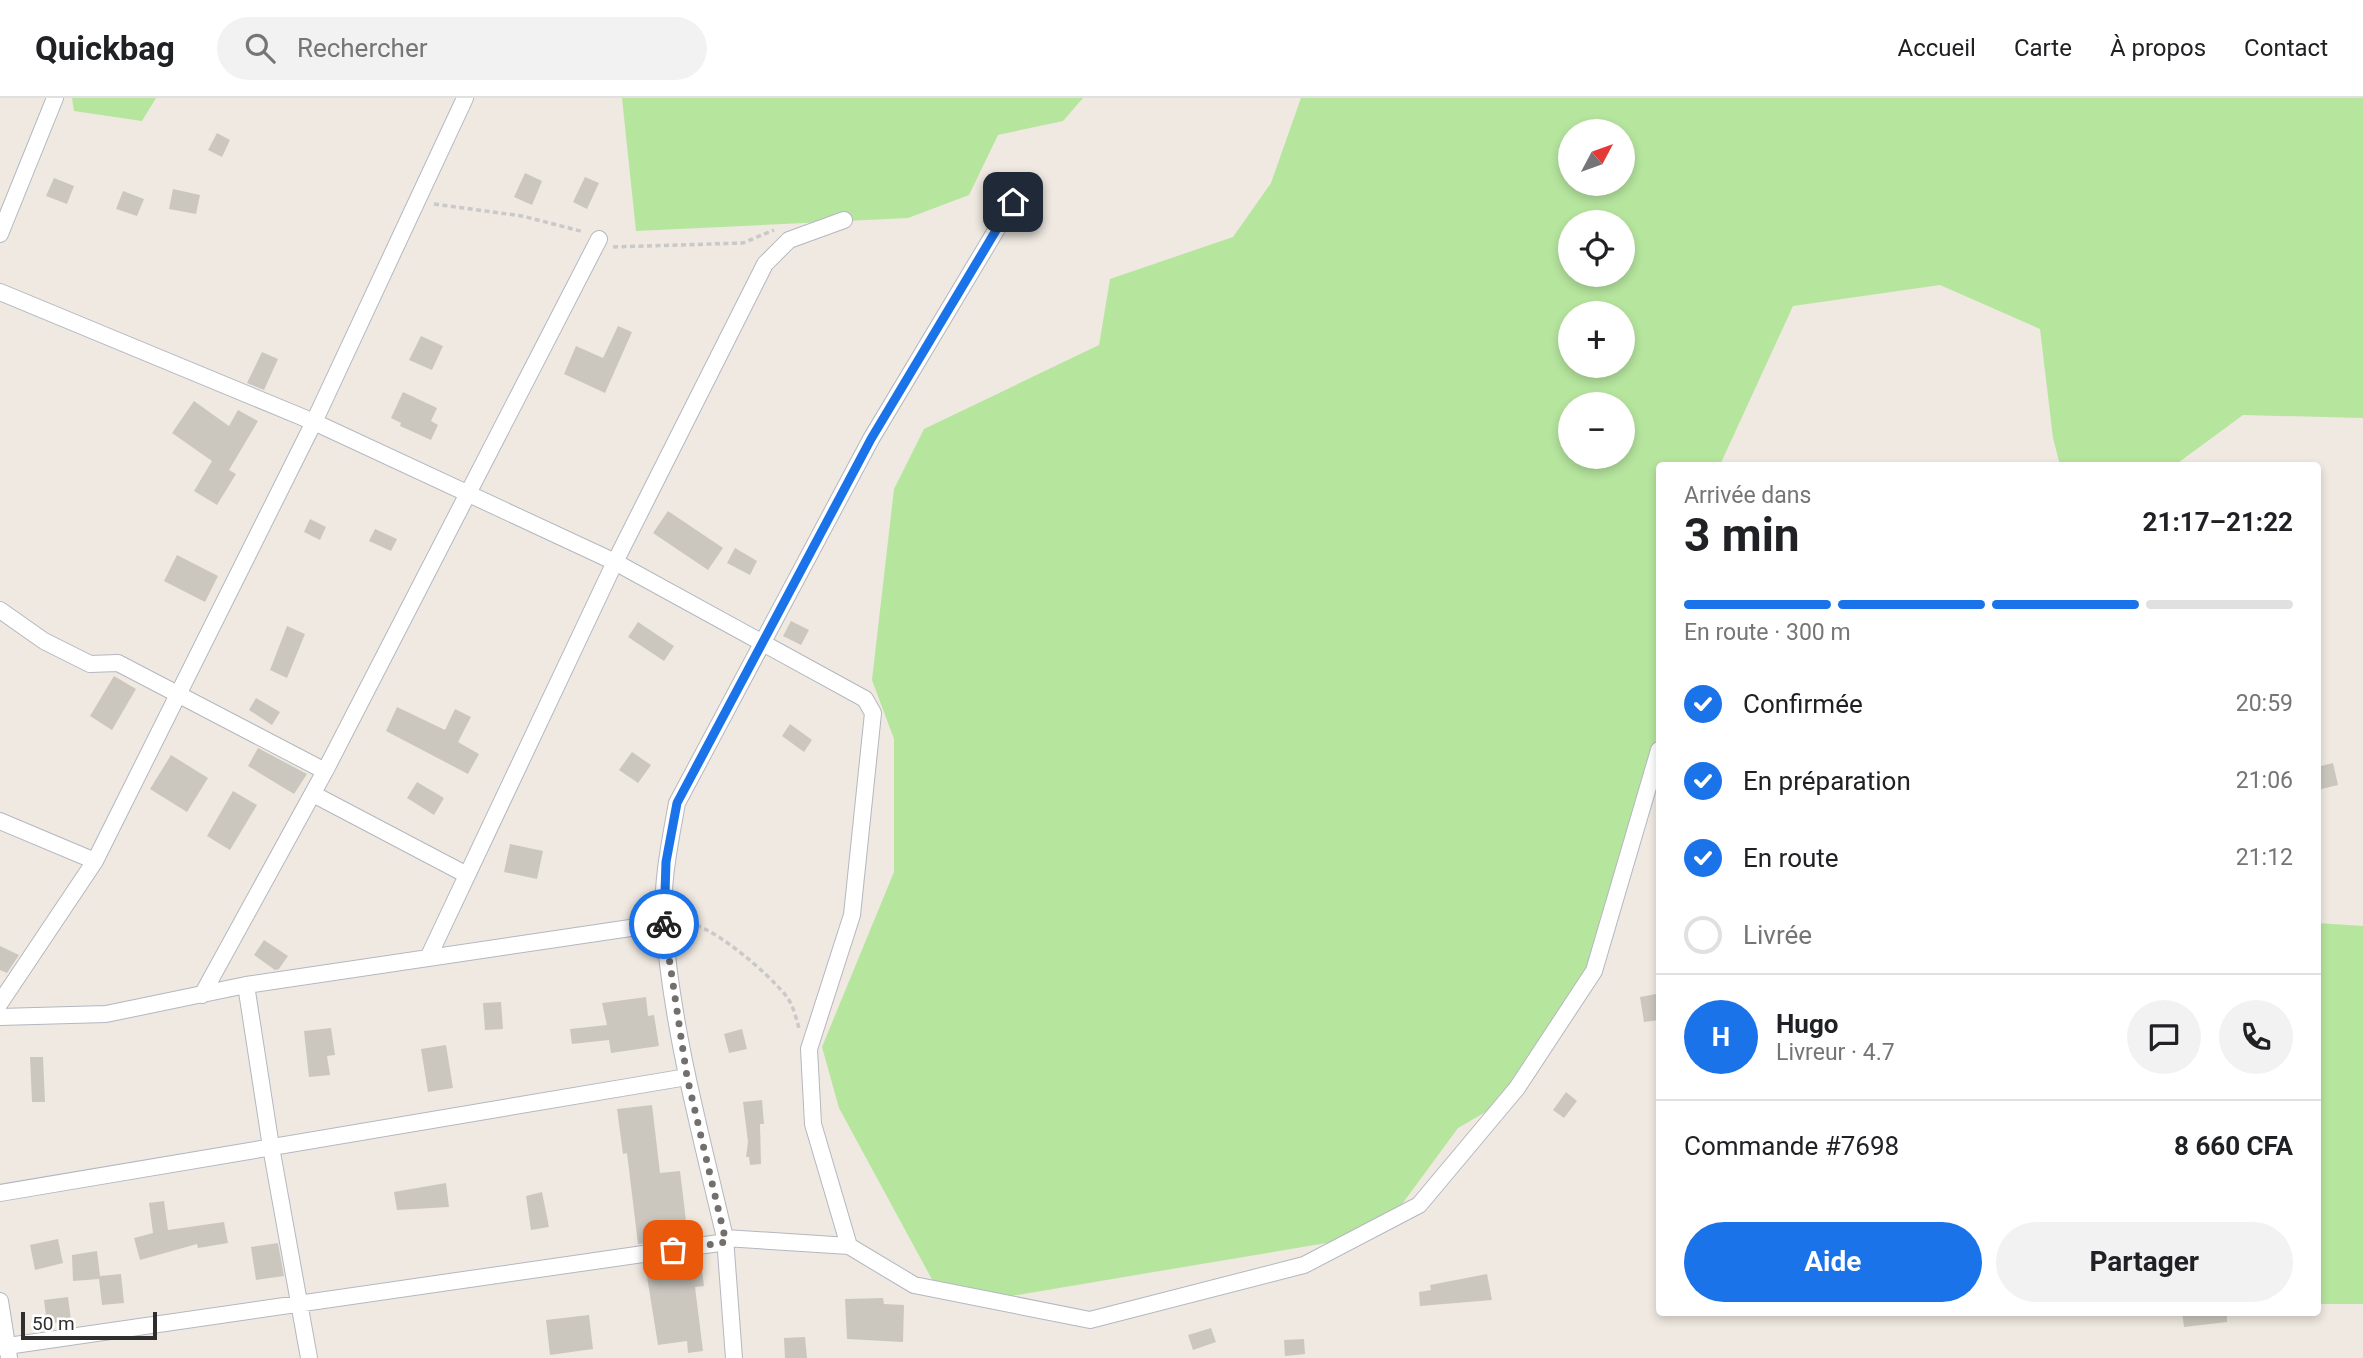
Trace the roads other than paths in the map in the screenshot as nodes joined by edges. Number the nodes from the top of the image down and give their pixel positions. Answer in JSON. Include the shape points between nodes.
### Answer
{"nodes":[{"id":1,"x":55,"y":98,"type":"edge"},
{"id":2,"x":465,"y":98,"type":"edge"},
{"id":3,"x":1013,"y":202,"type":"dead end"},
{"id":4,"x":844,"y":220,"type":"dead end"},
{"id":5,"x":0,"y":234,"type":"edge"},
{"id":6,"x":599,"y":239,"type":"road end"},
{"id":7,"x":0,"y":292,"type":"edge"},
{"id":8,"x":314,"y":422,"type":"junction"},
{"id":9,"x":469,"y":494,"type":"junction"},
{"id":10,"x":615,"y":562,"type":"junction"},
{"id":11,"x":0,"y":610,"type":"edge"},
{"id":12,"x":762,"y":640,"type":"junction"},
{"id":13,"x":180,"y":696,"type":"junction"},
{"id":14,"x":1656,"y":760,"type":"edge"},
{"id":15,"x":325,"y":771,"type":"junction"},
{"id":16,"x":313,"y":794,"type":"junction"},
{"id":17,"x":0,"y":821,"type":"edge"},
{"id":18,"x":95,"y":861,"type":"junction"},
{"id":19,"x":467,"y":875,"type":"junction"},
{"id":20,"x":664,"y":923,"type":"junction"},
{"id":21,"x":428,"y":958,"type":"junction"},
{"id":22,"x":246,"y":985,"type":"junction"},
{"id":23,"x":202,"y":995,"type":"junction"},
{"id":24,"x":0,"y":1003,"type":"edge"},
{"id":25,"x":0,"y":1017,"type":"edge"},
{"id":26,"x":687,"y":1077,"type":"junction"},
{"id":27,"x":271,"y":1147,"type":"junction"},
{"id":28,"x":0,"y":1193,"type":"edge"},
{"id":29,"x":726,"y":1240,"type":"junction"},
{"id":30,"x":849,"y":1246,"type":"junction"},
{"id":31,"x":0,"y":1301,"type":"edge"},
{"id":32,"x":299,"y":1304,"type":"junction"},
{"id":33,"x":5,"y":1350,"type":"edge"},
{"id":34,"x":309,"y":1358,"type":"edge"},
{"id":35,"x":734,"y":1358,"type":"edge"}],
"edges":[{"from":1,"to":5,"type":"street"},
{"from":2,"to":8,"type":"street"},
{"from":3,"to":12,"type":"street","via":[[871,439]]},
{"from":4,"to":10,"type":"street","via":[[789,240],[765,264]]},
{"from":6,"to":9,"type":"street"},
{"from":7,"to":8,"type":"street"},
{"from":8,"to":9,"type":"street"},
{"from":8,"to":13,"type":"street"},
{"from":9,"to":10,"type":"street"},
{"from":9,"to":15,"type":"street"},
{"from":10,"to":12,"type":"street"},
{"from":10,"to":19,"type":"street"},
{"from":11,"to":13,"type":"street","via":[[44,641],[90,664],[118,663]]},
{"from":12,"to":20,"type":"street","via":[[677,803],[666,862]]},
{"from":12,"to":30,"type":"street","via":[[865,699],[873,713],[852,915],[809,1049],[813,1124]]},
{"from":13,"to":15,"type":"street"},
{"from":13,"to":18,"type":"street"},
{"from":14,"to":30,"type":"street","via":[[1594,971],[1517,1088],[1419,1205],[1304,1265],[1090,1320],[914,1285]]},
{"from":15,"to":16,"type":"street"},
{"from":16,"to":19,"type":"street"},
{"from":16,"to":23,"type":"street"},
{"from":17,"to":18,"type":"street"},
{"from":18,"to":24,"type":"street"},
{"from":19,"to":21,"type":"street"},
{"from":20,"to":21,"type":"street"},
{"from":20,"to":26,"type":"street"},
{"from":21,"to":22,"type":"street"},
{"from":22,"to":23,"type":"street"},
{"from":22,"to":27,"type":"street"},
{"from":23,"to":25,"type":"street","via":[[106,1014]]},
{"from":26,"to":27,"type":"street"},
{"from":26,"to":29,"type":"street"},
{"from":27,"to":28,"type":"street"},
{"from":27,"to":32,"type":"street"},
{"from":29,"to":30,"type":"street"},
{"from":29,"to":32,"type":"street"},
{"from":29,"to":35,"type":"street"},
{"from":31,"to":33,"type":"street"},
{"from":32,"to":33,"type":"street"},
{"from":32,"to":34,"type":"street"}]}
